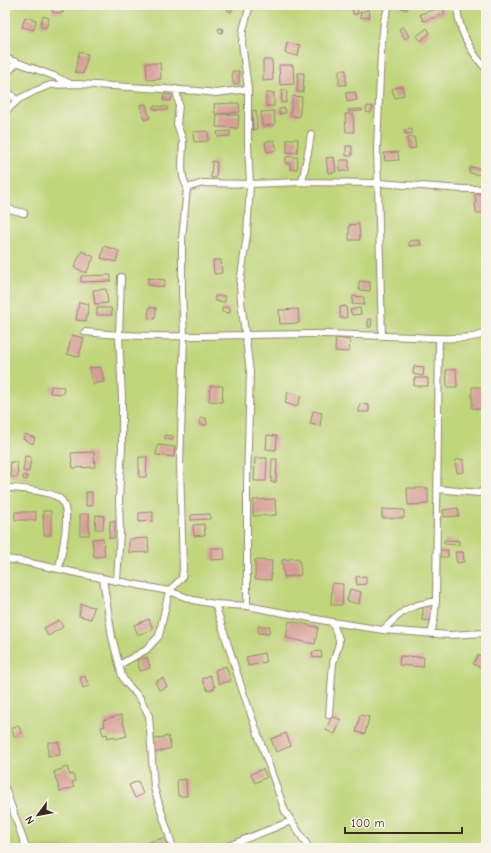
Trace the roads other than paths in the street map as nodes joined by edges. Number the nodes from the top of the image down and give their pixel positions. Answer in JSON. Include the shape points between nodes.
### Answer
{"nodes":[{"id":1,"x":250,"y":5,"type":"edge"},
{"id":2,"x":389,"y":5,"type":"edge"},
{"id":3,"x":457,"y":5,"type":"edge"},
{"id":4,"x":5,"y":58,"type":"edge"},
{"id":5,"x":16,"y":63,"type":"junction"},
{"id":6,"x":486,"y":69,"type":"edge"},
{"id":7,"x":5,"y":76,"type":"edge"},
{"id":8,"x":72,"y":84,"type":"junction"},
{"id":9,"x":5,"y":88,"type":"edge"},
{"id":10,"x":248,"y":89,"type":"junction"},
{"id":11,"x":176,"y":90,"type":"junction"},
{"id":12,"x":17,"y":102,"type":"junction"},
{"id":13,"x":5,"y":112,"type":"edge"},
{"id":14,"x":311,"y":134,"type":"dead end"},
{"id":15,"x":302,"y":182,"type":"junction"},
{"id":16,"x":378,"y":183,"type":"junction"},
{"id":17,"x":250,"y":184,"type":"junction"},
{"id":18,"x":187,"y":188,"type":"junction"},
{"id":19,"x":486,"y":189,"type":"edge"},
{"id":20,"x":5,"y":208,"type":"edge"},
{"id":21,"x":24,"y":213,"type":"dead end"},
{"id":22,"x":121,"y":277,"type":"dead end"},
{"id":23,"x":85,"y":332,"type":"dead end"},
{"id":24,"x":486,"y":333,"type":"edge"},
{"id":25,"x":246,"y":334,"type":"junction"},
{"id":26,"x":119,"y":336,"type":"junction"},
{"id":27,"x":382,"y":336,"type":"junction"},
{"id":28,"x":184,"y":337,"type":"junction"},
{"id":29,"x":440,"y":338,"type":"junction"},
{"id":30,"x":10,"y":488,"type":"dead end"},
{"id":31,"x":437,"y":489,"type":"junction"},
{"id":32,"x":486,"y":489,"type":"edge"},
{"id":33,"x":5,"y":559,"type":"edge"},
{"id":34,"x":59,"y":569,"type":"junction"},
{"id":35,"x":103,"y":579,"type":"junction"},
{"id":36,"x":117,"y":581,"type":"junction"},
{"id":37,"x":169,"y":591,"type":"junction"},
{"id":38,"x":436,"y":601,"type":"junction"},
{"id":39,"x":215,"y":604,"type":"junction"},
{"id":40,"x":247,"y":606,"type":"junction"},
{"id":41,"x":332,"y":622,"type":"junction"},
{"id":42,"x":383,"y":630,"type":"junction"},
{"id":43,"x":485,"y":633,"type":"edge"},
{"id":44,"x":431,"y":634,"type":"junction"},
{"id":45,"x":119,"y":664,"type":"junction"},
{"id":46,"x":330,"y":715,"type":"dead end"},
{"id":47,"x":5,"y":788,"type":"edge"},
{"id":48,"x":291,"y":821,"type":"junction"},
{"id":49,"x":26,"y":848,"type":"edge"},
{"id":50,"x":173,"y":848,"type":"edge"},
{"id":51,"x":223,"y":848,"type":"edge"},
{"id":52,"x":309,"y":848,"type":"edge"}],
"edges":[{"from":1,"to":10,"type":"street","via":[[242,43]]},
{"from":2,"to":16,"type":"street","via":[[384,20],[381,52]]},
{"from":3,"to":6,"type":"street","via":[[459,22],[465,37],[473,53]]},
{"from":4,"to":5,"type":"street"},
{"from":5,"to":7,"type":"street"},
{"from":5,"to":8,"type":"street"},
{"from":8,"to":11,"type":"street"},
{"from":8,"to":12,"type":"street","via":[[50,85]]},
{"from":9,"to":12,"type":"street"},
{"from":10,"to":11,"type":"street","via":[[216,93]]},
{"from":10,"to":17,"type":"street"},
{"from":11,"to":18,"type":"street","via":[[179,105],[177,124],[183,141],[182,167]]},
{"from":12,"to":13,"type":"street"},
{"from":14,"to":15,"type":"street"},
{"from":15,"to":16,"type":"street"},
{"from":15,"to":17,"type":"street"},
{"from":16,"to":19,"type":"street"},
{"from":16,"to":27,"type":"street"},
{"from":17,"to":18,"type":"street","via":[[203,184]]},
{"from":17,"to":25,"type":"street","via":[[247,235],[240,283]]},
{"from":18,"to":28,"type":"street","via":[[182,239]]},
{"from":20,"to":21,"type":"street"},
{"from":22,"to":26,"type":"street"},
{"from":23,"to":26,"type":"street"},
{"from":24,"to":29,"type":"street","via":[[477,337]]},
{"from":25,"to":27,"type":"street"},
{"from":25,"to":28,"type":"street"},
{"from":25,"to":40,"type":"street","via":[[250,372]]},
{"from":26,"to":28,"type":"street"},
{"from":26,"to":36,"type":"street","via":[[122,448]]},
{"from":27,"to":29,"type":"street"},
{"from":28,"to":37,"type":"street","via":[[180,465],[183,569],[182,578]]},
{"from":29,"to":31,"type":"street"},
{"from":30,"to":34,"type":"street","via":[[54,495],[60,498],[65,506],[65,529]]},
{"from":31,"to":32,"type":"street","via":[[479,493]]},
{"from":31,"to":38,"type":"street"},
{"from":33,"to":34,"type":"street"},
{"from":34,"to":35,"type":"street"},
{"from":35,"to":36,"type":"street"},
{"from":35,"to":45,"type":"street","via":[[112,638]]},
{"from":36,"to":37,"type":"street"},
{"from":37,"to":39,"type":"street","via":[[193,600]]},
{"from":37,"to":45,"type":"street","via":[[159,636],[146,650]]},
{"from":38,"to":42,"type":"street","via":[[414,605],[397,616]]},
{"from":38,"to":44,"type":"street"},
{"from":39,"to":40,"type":"street"},
{"from":39,"to":48,"type":"street","via":[[242,689]]},
{"from":40,"to":41,"type":"street"},
{"from":41,"to":42,"type":"street"},
{"from":41,"to":46,"type":"street","via":[[339,643],[333,663]]},
{"from":42,"to":44,"type":"street"},
{"from":43,"to":44,"type":"street"},
{"from":45,"to":50,"type":"street","via":[[126,683],[140,698],[149,716],[154,788]]},
{"from":47,"to":49,"type":"street"},
{"from":48,"to":51,"type":"street"},
{"from":48,"to":52,"type":"street"}]}
